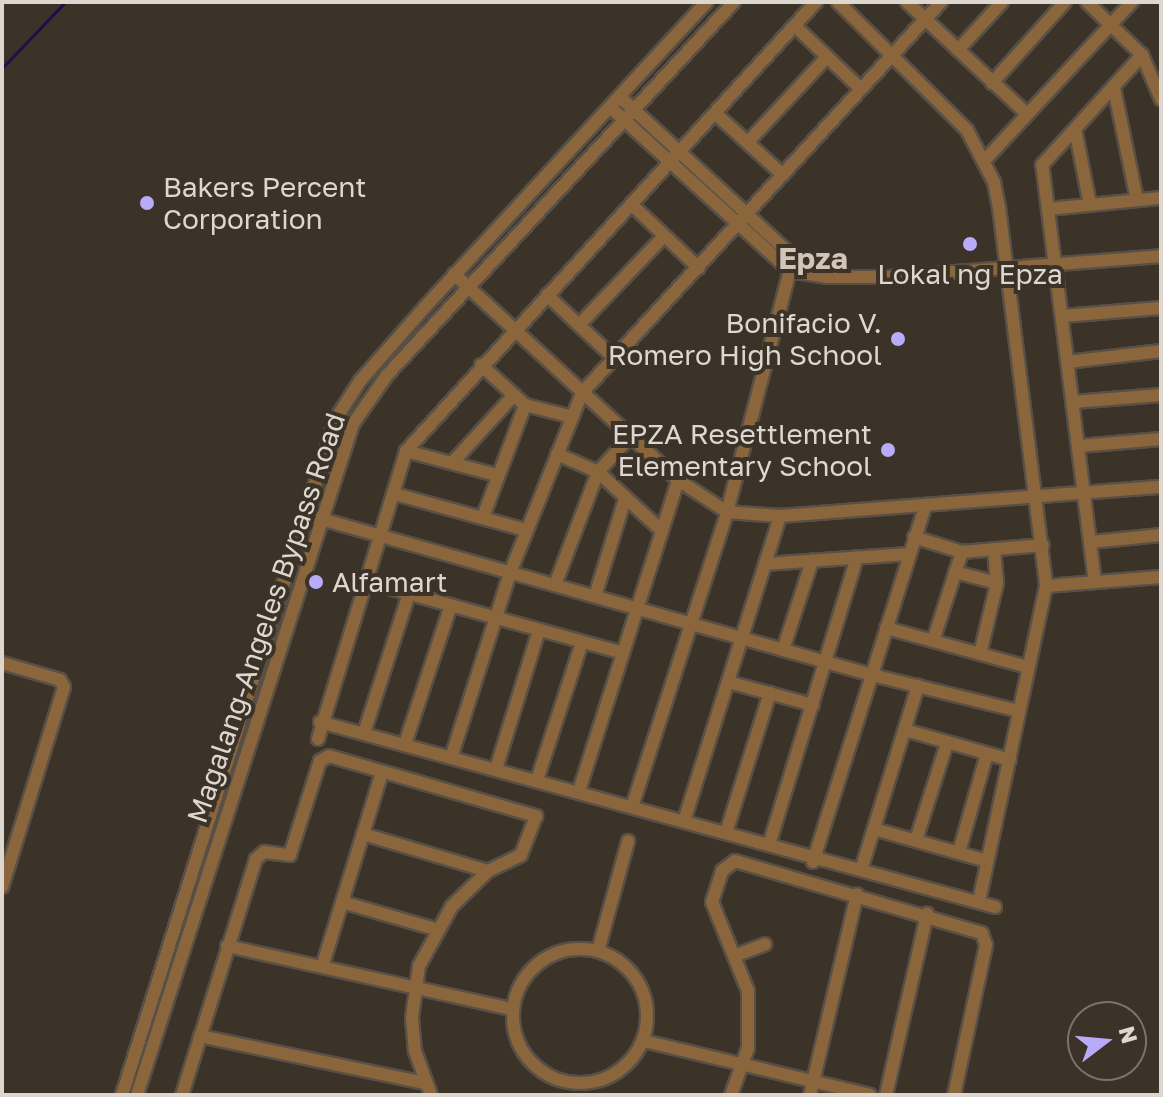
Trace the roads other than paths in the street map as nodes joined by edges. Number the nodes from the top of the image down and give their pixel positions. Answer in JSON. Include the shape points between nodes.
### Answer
{"nodes":[{"id":1,"x":707,"y":2,"type":"edge"},
{"id":2,"x":734,"y":2,"type":"edge"},
{"id":3,"x":816,"y":2,"type":"edge"},
{"id":4,"x":838,"y":2,"type":"edge"},
{"id":5,"x":907,"y":2,"type":"edge"},
{"id":6,"x":941,"y":2,"type":"edge"},
{"id":7,"x":1002,"y":2,"type":"edge"},
{"id":8,"x":1065,"y":2,"type":"edge"},
{"id":9,"x":1087,"y":2,"type":"edge"},
{"id":10,"x":1132,"y":2,"type":"edge"},
{"id":11,"x":925,"y":19,"type":"junction"},
{"id":12,"x":1111,"y":24,"type":"junction"},
{"id":13,"x":795,"y":26,"type":"junction"},
{"id":14,"x":958,"y":50,"type":"junction"},
{"id":15,"x":1142,"y":55,"type":"junction"},
{"id":16,"x":893,"y":56,"type":"junction"},
{"id":17,"x":827,"y":57,"type":"junction"},
{"id":18,"x":992,"y":83,"type":"junction"},
{"id":19,"x":1114,"y":88,"type":"junction"},
{"id":20,"x":861,"y":89,"type":"junction"},
{"id":21,"x":1161,"y":99,"type":"edge"},
{"id":22,"x":615,"y":103,"type":"junction"},
{"id":23,"x":635,"y":112,"type":"junction"},
{"id":24,"x":715,"y":113,"type":"junction"},
{"id":25,"x":1027,"y":114,"type":"junction"},
{"id":26,"x":626,"y":123,"type":"junction"},
{"id":27,"x":1075,"y":129,"type":"junction"},
{"id":28,"x":748,"y":142,"type":"junction"},
{"id":29,"x":675,"y":159,"type":"junction"},
{"id":30,"x":985,"y":160,"type":"junction"},
{"id":31,"x":783,"y":175,"type":"junction"},
{"id":32,"x":1161,"y":198,"type":"edge"},
{"id":33,"x":1137,"y":200,"type":"junction"},
{"id":34,"x":631,"y":204,"type":"junction"},
{"id":35,"x":1090,"y":205,"type":"junction"},
{"id":36,"x":1048,"y":209,"type":"junction"},
{"id":37,"x":743,"y":222,"type":"junction"},
{"id":38,"x":664,"y":236,"type":"junction"},
{"id":39,"x":1161,"y":256,"type":"edge"},
{"id":40,"x":799,"y":260,"type":"junction"},
{"id":41,"x":1055,"y":263,"type":"junction"},
{"id":42,"x":1005,"y":266,"type":"junction"},
{"id":43,"x":699,"y":268,"type":"junction"},
{"id":44,"x":790,"y":271,"type":"junction"},
{"id":45,"x":454,"y":274,"type":"junction"},
{"id":46,"x":809,"y":275,"type":"junction"},
{"id":47,"x":470,"y":288,"type":"junction"},
{"id":48,"x":547,"y":295,"type":"junction"},
{"id":49,"x":1161,"y":308,"type":"edge"},
{"id":50,"x":1062,"y":316,"type":"junction"},
{"id":51,"x":579,"y":325,"type":"junction"},
{"id":52,"x":512,"y":330,"type":"junction"},
{"id":53,"x":1161,"y":351,"type":"edge"},
{"id":54,"x":613,"y":357,"type":"junction"},
{"id":55,"x":1067,"y":362,"type":"junction"},
{"id":56,"x":481,"y":365,"type":"junction"},
{"id":57,"x":582,"y":393,"type":"junction"},
{"id":58,"x":514,"y":395,"type":"junction"},
{"id":59,"x":1161,"y":395,"type":"edge"},
{"id":60,"x":1073,"y":402,"type":"junction"},
{"id":61,"x":525,"y":405,"type":"junction"},
{"id":62,"x":573,"y":417,"type":"junction"},
{"id":63,"x":630,"y":437,"type":"junction"},
{"id":64,"x":1161,"y":439,"type":"edge"},
{"id":65,"x":1079,"y":446,"type":"junction"},
{"id":66,"x":406,"y":451,"type":"junction"},
{"id":67,"x":557,"y":454,"type":"junction"},
{"id":68,"x":453,"y":462,"type":"junction"},
{"id":69,"x":598,"y":472,"type":"junction"},
{"id":70,"x":496,"y":475,"type":"junction"},
{"id":71,"x":678,"y":480,"type":"junction"},
{"id":72,"x":1161,"y":487,"type":"edge"},
{"id":73,"x":395,"y":494,"type":"junction"},
{"id":74,"x":1084,"y":495,"type":"junction"},
{"id":75,"x":1036,"y":498,"type":"junction"},
{"id":76,"x":625,"y":499,"type":"junction"},
{"id":77,"x":925,"y":506,"type":"junction"},
{"id":78,"x":727,"y":512,"type":"junction"},
{"id":79,"x":303,"y":514,"type":"junction"},
{"id":80,"x":780,"y":516,"type":"junction"},
{"id":81,"x":483,"y":517,"type":"junction"},
{"id":82,"x":322,"y":520,"type":"junction"},
{"id":83,"x":526,"y":530,"type":"junction"},
{"id":84,"x":662,"y":531,"type":"junction"},
{"id":85,"x":1161,"y":535,"type":"edge"},
{"id":86,"x":380,"y":537,"type":"junction"},
{"id":87,"x":914,"y":537,"type":"junction"},
{"id":88,"x":1091,"y":542,"type":"junction"},
{"id":89,"x":1043,"y":545,"type":"junction"},
{"id":90,"x":994,"y":549,"type":"junction"},
{"id":91,"x":962,"y":552,"type":"junction"},
{"id":92,"x":909,"y":554,"type":"junction"},
{"id":93,"x":857,"y":557,"type":"junction"},
{"id":94,"x":812,"y":561,"type":"junction"},
{"id":95,"x":765,"y":564,"type":"junction"},
{"id":96,"x":955,"y":572,"type":"junction"},
{"id":97,"x":510,"y":573,"type":"junction"},
{"id":98,"x":1161,"y":577,"type":"edge"},
{"id":99,"x":367,"y":582,"type":"junction"},
{"id":100,"x":1095,"y":582,"type":"junction"},
{"id":101,"x":997,"y":583,"type":"junction"},
{"id":102,"x":555,"y":585,"type":"junction"},
{"id":103,"x":1046,"y":586,"type":"junction"},
{"id":104,"x":409,"y":594,"type":"junction"},
{"id":105,"x":595,"y":596,"type":"junction"},
{"id":106,"x":451,"y":605,"type":"junction"},
{"id":107,"x":637,"y":609,"type":"junction"},
{"id":108,"x":495,"y":617,"type":"junction"},
{"id":109,"x":691,"y":624,"type":"junction"},
{"id":110,"x":886,"y":628,"type":"junction"},
{"id":111,"x":539,"y":630,"type":"junction"},
{"id":112,"x":741,"y":638,"type":"junction"},
{"id":113,"x":933,"y":641,"type":"junction"},
{"id":114,"x":582,"y":642,"type":"junction"},
{"id":115,"x":783,"y":650,"type":"junction"},
{"id":116,"x":623,"y":653,"type":"junction"},
{"id":117,"x":980,"y":654,"type":"junction"},
{"id":118,"x":827,"y":662,"type":"junction"},
{"id":119,"x":2,"y":663,"type":"edge"},
{"id":120,"x":1028,"y":667,"type":"junction"},
{"id":121,"x":872,"y":675,"type":"junction"},
{"id":122,"x":728,"y":682,"type":"junction"},
{"id":123,"x":918,"y":686,"type":"junction"},
{"id":124,"x":770,"y":693,"type":"junction"},
{"id":125,"x":813,"y":705,"type":"junction"},
{"id":126,"x":1019,"y":711,"type":"junction"},
{"id":127,"x":320,"y":722,"type":"junction"},
{"id":128,"x":905,"y":730,"type":"junction"},
{"id":129,"x":364,"y":733,"type":"junction"},
{"id":130,"x":318,"y":739,"type":"dead end"},
{"id":131,"x":947,"y":743,"type":"junction"},
{"id":132,"x":405,"y":744,"type":"junction"},
{"id":133,"x":987,"y":754,"type":"junction"},
{"id":134,"x":451,"y":758,"type":"junction"},
{"id":135,"x":1010,"y":760,"type":"junction"},
{"id":136,"x":496,"y":769,"type":"junction"},
{"id":137,"x":382,"y":772,"type":"junction"},
{"id":138,"x":537,"y":780,"type":"junction"},
{"id":139,"x":579,"y":791,"type":"junction"},
{"id":140,"x":632,"y":807,"type":"junction"},
{"id":141,"x":684,"y":821,"type":"junction"},
{"id":142,"x":874,"y":829,"type":"junction"},
{"id":143,"x":726,"y":833,"type":"junction"},
{"id":144,"x":363,"y":834,"type":"junction"},
{"id":145,"x":916,"y":840,"type":"junction"},
{"id":146,"x":628,"y":841,"type":"dead end"},
{"id":147,"x":769,"y":845,"type":"junction"},
{"id":148,"x":959,"y":852,"type":"junction"},
{"id":149,"x":814,"y":860,"type":"junction"},
{"id":150,"x":987,"y":861,"type":"junction"},
{"id":151,"x":861,"y":870,"type":"junction"},
{"id":152,"x":488,"y":871,"type":"junction"},
{"id":153,"x":2,"y":887,"type":"edge"},
{"id":154,"x":857,"y":894,"type":"junction"},
{"id":155,"x":342,"y":902,"type":"junction"},
{"id":156,"x":979,"y":902,"type":"junction"},
{"id":157,"x":995,"y":907,"type":"dead end"},
{"id":158,"x":927,"y":914,"type":"junction"},
{"id":159,"x":435,"y":929,"type":"junction"},
{"id":160,"x":765,"y":944,"type":"dead end"},
{"id":161,"x":227,"y":946,"type":"junction"},
{"id":162,"x":598,"y":951,"type":"junction"},
{"id":163,"x":737,"y":955,"type":"junction"},
{"id":164,"x":323,"y":964,"type":"junction"},
{"id":165,"x":414,"y":990,"type":"junction"},
{"id":166,"x":512,"y":1009,"type":"junction"},
{"id":167,"x":200,"y":1036,"type":"junction"},
{"id":168,"x":644,"y":1041,"type":"junction"},
{"id":169,"x":742,"y":1067,"type":"junction"},
{"id":170,"x":812,"y":1088,"type":"edge"},
{"id":171,"x":427,"y":1089,"type":"edge"},
{"id":172,"x":566,"y":1089,"type":"edge"},
{"id":173,"x":122,"y":1095,"type":"edge"},
{"id":174,"x":137,"y":1095,"type":"edge"},
{"id":175,"x":182,"y":1095,"type":"edge"},
{"id":176,"x":731,"y":1095,"type":"edge"},
{"id":177,"x":870,"y":1095,"type":"edge"},
{"id":178,"x":886,"y":1095,"type":"edge"},
{"id":179,"x":954,"y":1095,"type":"edge"}],
"edges":[{"from":1,"to":22,"type":"street","name":"Magalang-Angeles Bypass Road"},
{"from":2,"to":23,"type":"street","name":"Magalang-Angeles Bypass Road"},
{"from":3,"to":13,"type":"street"},
{"from":4,"to":16,"type":"street"},
{"from":5,"to":11,"type":"street"},
{"from":6,"to":11,"type":"street"},
{"from":7,"to":14,"type":"street"},
{"from":8,"to":18,"type":"street"},
{"from":9,"to":12,"type":"street"},
{"from":10,"to":12,"type":"street"},
{"from":11,"to":14,"type":"street"},
{"from":11,"to":16,"type":"street"},
{"from":12,"to":15,"type":"street"},
{"from":12,"to":25,"type":"street"},
{"from":13,"to":17,"type":"street"},
{"from":13,"to":24,"type":"street"},
{"from":14,"to":18,"type":"street"},
{"from":15,"to":19,"type":"street"},
{"from":15,"to":21,"type":"street"},
{"from":16,"to":20,"type":"street"},
{"from":16,"to":30,"type":"street","via":[[945,104]]},
{"from":17,"to":20,"type":"street"},
{"from":17,"to":28,"type":"street"},
{"from":18,"to":25,"type":"street"},
{"from":19,"to":27,"type":"street"},
{"from":19,"to":33,"type":"street"},
{"from":20,"to":31,"type":"street"},
{"from":22,"to":23,"type":"street"},
{"from":22,"to":26,"type":"street"},
{"from":22,"to":45,"type":"street","name":"Magalang-Angeles Bypass Road"},
{"from":23,"to":26,"type":"street","name":"Magalang-Angeles Bypass Road"},
{"from":23,"to":29,"type":"street"},
{"from":24,"to":28,"type":"street"},
{"from":24,"to":29,"type":"street"},
{"from":25,"to":30,"type":"street"},
{"from":26,"to":29,"type":"street"},
{"from":26,"to":47,"type":"street","name":"Magalang-Angeles Bypass Road"},
{"from":27,"to":35,"type":"street"},
{"from":27,"to":36,"type":"street","via":[[1042,165]]},
{"from":28,"to":31,"type":"street"},
{"from":29,"to":34,"type":"street"},
{"from":29,"to":37,"type":"street"},
{"from":30,"to":42,"type":"street","via":[[996,194]]},
{"from":31,"to":37,"type":"street"},
{"from":32,"to":33,"type":"street"},
{"from":33,"to":35,"type":"street"},
{"from":34,"to":38,"type":"street"},
{"from":34,"to":48,"type":"street"},
{"from":35,"to":36,"type":"street"},
{"from":36,"to":41,"type":"street"},
{"from":37,"to":40,"type":"street"},
{"from":37,"to":43,"type":"street"},
{"from":37,"to":44,"type":"street"},
{"from":38,"to":43,"type":"street"},
{"from":38,"to":51,"type":"street"},
{"from":39,"to":41,"type":"street"},
{"from":40,"to":44,"type":"street"},
{"from":40,"to":46,"type":"street"},
{"from":41,"to":42,"type":"street"},
{"from":41,"to":50,"type":"street"},
{"from":42,"to":46,"type":"street","via":[[890,277]]},
{"from":42,"to":75,"type":"street"},
{"from":43,"to":54,"type":"street"},
{"from":44,"to":46,"type":"street"},
{"from":44,"to":78,"type":"street"},
{"from":45,"to":47,"type":"street"},
{"from":45,"to":79,"type":"street","name":"Magalang-Angeles Bypass Road","via":[[346,399],[322,450]]},
{"from":47,"to":52,"type":"street"},
{"from":47,"to":82,"type":"street","name":"Magalang-Angeles Bypass Road","via":[[360,410]]},
{"from":48,"to":51,"type":"street"},
{"from":48,"to":52,"type":"street"},
{"from":49,"to":50,"type":"street"},
{"from":50,"to":55,"type":"street"},
{"from":51,"to":54,"type":"street"},
{"from":52,"to":56,"type":"street"},
{"from":52,"to":57,"type":"street"},
{"from":53,"to":55,"type":"street"},
{"from":54,"to":57,"type":"street"},
{"from":55,"to":60,"type":"street"},
{"from":56,"to":58,"type":"street"},
{"from":56,"to":66,"type":"street"},
{"from":57,"to":62,"type":"street"},
{"from":57,"to":63,"type":"street"},
{"from":58,"to":61,"type":"street"},
{"from":58,"to":68,"type":"street"},
{"from":59,"to":60,"type":"street"},
{"from":60,"to":65,"type":"street"},
{"from":61,"to":62,"type":"street"},
{"from":61,"to":70,"type":"street"},
{"from":62,"to":67,"type":"street"},
{"from":63,"to":69,"type":"street"},
{"from":63,"to":71,"type":"street"},
{"from":64,"to":65,"type":"street"},
{"from":65,"to":74,"type":"street"},
{"from":66,"to":68,"type":"street"},
{"from":66,"to":73,"type":"street"},
{"from":67,"to":69,"type":"street"},
{"from":67,"to":83,"type":"street"},
{"from":68,"to":70,"type":"street"},
{"from":69,"to":76,"type":"street"},
{"from":69,"to":102,"type":"street"},
{"from":70,"to":81,"type":"street"},
{"from":71,"to":78,"type":"street"},
{"from":71,"to":84,"type":"street"},
{"from":72,"to":74,"type":"street"},
{"from":73,"to":81,"type":"street"},
{"from":73,"to":86,"type":"street"},
{"from":74,"to":75,"type":"street"},
{"from":74,"to":88,"type":"street"},
{"from":75,"to":77,"type":"street"},
{"from":75,"to":89,"type":"street"},
{"from":76,"to":84,"type":"street"},
{"from":76,"to":105,"type":"street"},
{"from":77,"to":80,"type":"street"},
{"from":77,"to":87,"type":"street"},
{"from":78,"to":80,"type":"street"},
{"from":78,"to":109,"type":"street"},
{"from":79,"to":82,"type":"street"},
{"from":79,"to":173,"type":"street","name":"Magalang-Angeles Bypass Road"},
{"from":80,"to":95,"type":"street"},
{"from":81,"to":83,"type":"street"},
{"from":82,"to":86,"type":"street"},
{"from":82,"to":174,"type":"street","name":"Magalang-Angeles Bypass Road"},
{"from":83,"to":97,"type":"street"},
{"from":84,"to":107,"type":"street"},
{"from":85,"to":88,"type":"street"},
{"from":86,"to":97,"type":"street"},
{"from":86,"to":99,"type":"street"},
{"from":87,"to":91,"type":"street"},
{"from":87,"to":92,"type":"street"},
{"from":88,"to":100,"type":"street"},
{"from":89,"to":90,"type":"street"},
{"from":89,"to":103,"type":"street"},
{"from":90,"to":91,"type":"street"},
{"from":90,"to":101,"type":"street"},
{"from":91,"to":96,"type":"street"},
{"from":92,"to":93,"type":"street"},
{"from":92,"to":110,"type":"street"},
{"from":93,"to":94,"type":"street"},
{"from":93,"to":118,"type":"street"},
{"from":94,"to":95,"type":"street"},
{"from":94,"to":115,"type":"street"},
{"from":95,"to":112,"type":"street"},
{"from":96,"to":101,"type":"street"},
{"from":96,"to":113,"type":"street"},
{"from":97,"to":102,"type":"street"},
{"from":97,"to":108,"type":"street"},
{"from":98,"to":100,"type":"street"},
{"from":99,"to":104,"type":"street"},
{"from":99,"to":127,"type":"street"},
{"from":100,"to":103,"type":"street"},
{"from":101,"to":117,"type":"street"},
{"from":102,"to":105,"type":"street"},
{"from":103,"to":120,"type":"street"},
{"from":104,"to":106,"type":"street"},
{"from":104,"to":129,"type":"street"},
{"from":105,"to":107,"type":"street"},
{"from":106,"to":108,"type":"street"},
{"from":106,"to":132,"type":"street"},
{"from":107,"to":109,"type":"street"},
{"from":107,"to":116,"type":"street"},
{"from":108,"to":111,"type":"street"},
{"from":108,"to":134,"type":"street"},
{"from":109,"to":112,"type":"street"},
{"from":109,"to":140,"type":"street"},
{"from":110,"to":113,"type":"street"},
{"from":110,"to":121,"type":"street"},
{"from":111,"to":114,"type":"street"},
{"from":111,"to":136,"type":"street"},
{"from":112,"to":115,"type":"street"},
{"from":112,"to":122,"type":"street"},
{"from":113,"to":117,"type":"street"},
{"from":114,"to":116,"type":"street"},
{"from":114,"to":138,"type":"street"},
{"from":115,"to":118,"type":"street"},
{"from":116,"to":139,"type":"street"},
{"from":117,"to":120,"type":"street"},
{"from":118,"to":121,"type":"street"},
{"from":118,"to":125,"type":"street"},
{"from":119,"to":153,"type":"street","via":[[60,680],[64,687]]},
{"from":120,"to":126,"type":"street"},
{"from":121,"to":123,"type":"street"},
{"from":121,"to":149,"type":"street"},
{"from":122,"to":124,"type":"street"},
{"from":122,"to":141,"type":"street"},
{"from":123,"to":126,"type":"street"},
{"from":123,"to":128,"type":"street"},
{"from":124,"to":125,"type":"street"},
{"from":124,"to":143,"type":"street"},
{"from":125,"to":147,"type":"street"},
{"from":126,"to":135,"type":"street"},
{"from":127,"to":129,"type":"street"},
{"from":127,"to":130,"type":"street"},
{"from":128,"to":131,"type":"street"},
{"from":128,"to":142,"type":"street"},
{"from":129,"to":132,"type":"street"},
{"from":131,"to":133,"type":"street"},
{"from":131,"to":145,"type":"street"},
{"from":132,"to":134,"type":"street"},
{"from":133,"to":135,"type":"street"},
{"from":133,"to":148,"type":"street"},
{"from":134,"to":136,"type":"street"},
{"from":135,"to":150,"type":"street"},
{"from":136,"to":138,"type":"street"},
{"from":137,"to":144,"type":"street"},
{"from":137,"to":152,"type":"street","via":[[532,811],[537,824],[521,855]]},
{"from":137,"to":161,"type":"street","via":[[329,756],[320,761],[290,855],[264,852],[256,859]]},
{"from":138,"to":139,"type":"street"},
{"from":139,"to":140,"type":"street"},
{"from":140,"to":141,"type":"street"},
{"from":141,"to":143,"type":"street"},
{"from":142,"to":145,"type":"street"},
{"from":142,"to":151,"type":"street"},
{"from":143,"to":147,"type":"street"},
{"from":144,"to":152,"type":"street"},
{"from":144,"to":155,"type":"street"},
{"from":145,"to":148,"type":"street"},
{"from":146,"to":162,"type":"street"},
{"from":147,"to":149,"type":"street"},
{"from":148,"to":150,"type":"street"},
{"from":149,"to":151,"type":"street"},
{"from":150,"to":156,"type":"street"},
{"from":151,"to":156,"type":"street"},
{"from":152,"to":159,"type":"street"},
{"from":154,"to":158,"type":"street"},
{"from":154,"to":163,"type":"street","via":[[729,863],[712,902]]},
{"from":154,"to":170,"type":"street"},
{"from":155,"to":159,"type":"street"},
{"from":155,"to":164,"type":"street"},
{"from":156,"to":157,"type":"street"},
{"from":158,"to":178,"type":"street"},
{"from":158,"to":179,"type":"street","via":[[982,933],[986,945]]},
{"from":159,"to":165,"type":"street"},
{"from":160,"to":163,"type":"street"},
{"from":161,"to":164,"type":"street"},
{"from":161,"to":167,"type":"street"},
{"from":162,"to":166,"type":"street","via":[[580,948],[549,955],[532,968]]},
{"from":162,"to":168,"type":"street","via":[[631,972],[642,991],[647,1012]]},
{"from":163,"to":169,"type":"street","via":[[751,1023]]},
{"from":164,"to":165,"type":"street"},
{"from":165,"to":166,"type":"street"},
{"from":165,"to":171,"type":"street","via":[[415,1051]]},
{"from":166,"to":172,"type":"street","via":[[519,1047],[531,1064]]},
{"from":167,"to":171,"type":"street"},
{"from":167,"to":175,"type":"street"},
{"from":168,"to":169,"type":"street"},
{"from":168,"to":172,"type":"street","via":[[611,1077]]},
{"from":169,"to":170,"type":"street"},
{"from":169,"to":176,"type":"street"},
{"from":170,"to":177,"type":"street"}]}
